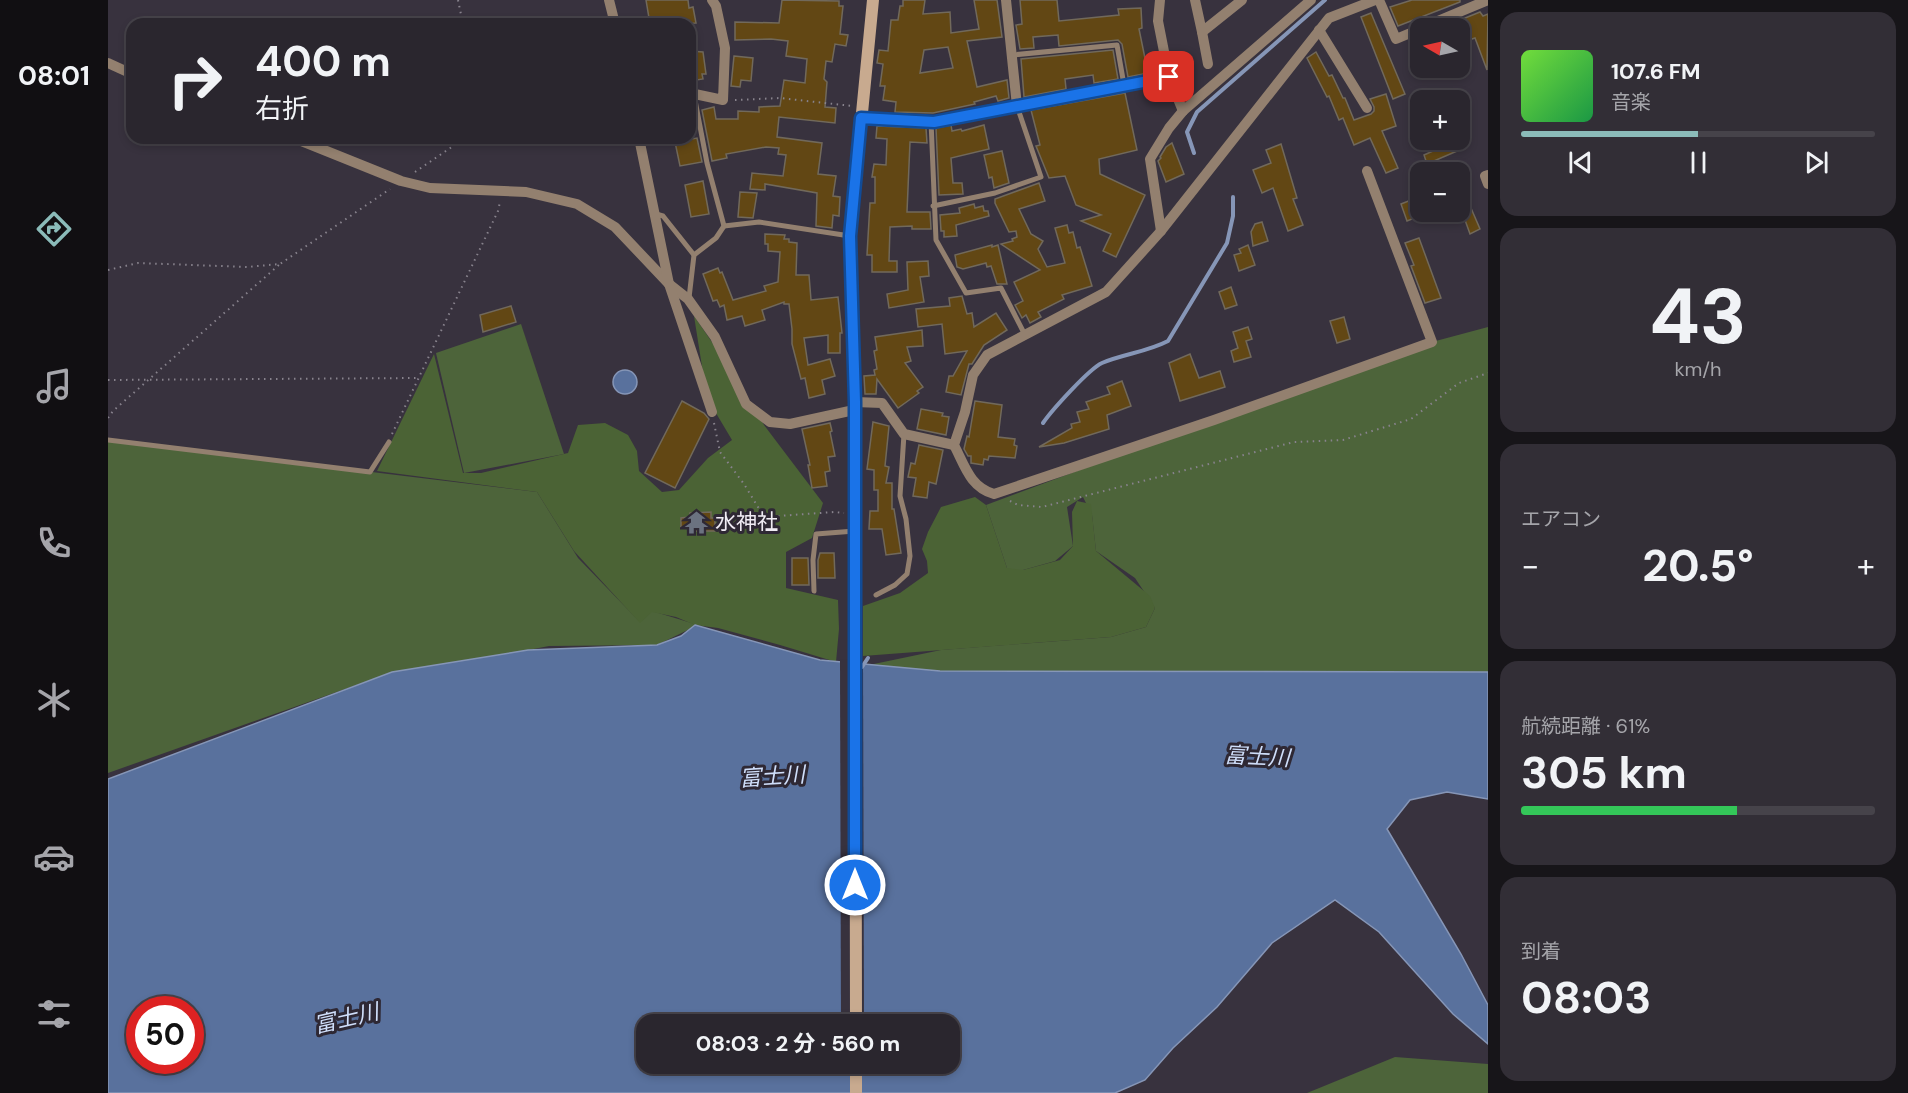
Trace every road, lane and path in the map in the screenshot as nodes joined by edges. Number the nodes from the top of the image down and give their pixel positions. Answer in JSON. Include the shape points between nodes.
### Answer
{"nodes":[{"id":1,"x":458,"y":0,"type":"edge"},
{"id":2,"x":609,"y":0,"type":"edge"},
{"id":3,"x":712,"y":0,"type":"edge"},
{"id":4,"x":873,"y":0,"type":"edge"},
{"id":5,"x":1006,"y":0,"type":"edge"},
{"id":6,"x":1160,"y":0,"type":"edge"},
{"id":7,"x":1195,"y":0,"type":"edge"},
{"id":8,"x":1242,"y":0,"type":"edge"},
{"id":9,"x":1311,"y":0,"type":"edge"},
{"id":10,"x":1377,"y":0,"type":"edge"},
{"id":11,"x":1488,"y":0,"type":"edge"},
{"id":12,"x":462,"y":18,"type":"edge"},
{"id":13,"x":614,"y":18,"type":"edge"},
{"id":14,"x":1446,"y":18,"type":"edge"},
{"id":15,"x":1319,"y":30,"type":"junction"},
{"id":16,"x":1202,"y":32,"type":"junction"},
{"id":17,"x":1410,"y":33,"type":"edge"},
{"id":18,"x":1012,"y":55,"type":"junction"},
{"id":19,"x":108,"y":63,"type":"edge"},
{"id":20,"x":1208,"y":64,"type":"dead end"},
{"id":21,"x":126,"y":71,"type":"edge"},
{"id":22,"x":1169,"y":77,"type":"junction"},
{"id":23,"x":1124,"y":85,"type":"junction"},
{"id":24,"x":696,"y":95,"type":"edge"},
{"id":25,"x":723,"y":100,"type":"junction"},
{"id":26,"x":1017,"y":106,"type":"junction"},
{"id":27,"x":1367,"y":108,"type":"dead end"},
{"id":28,"x":1183,"y":111,"type":"junction"},
{"id":29,"x":696,"y":112,"type":"edge"},
{"id":30,"x":861,"y":118,"type":"junction"},
{"id":31,"x":931,"y":121,"type":"junction"},
{"id":32,"x":309,"y":144,"type":"edge"},
{"id":33,"x":456,"y":144,"type":"edge"},
{"id":34,"x":640,"y":144,"type":"edge"},
{"id":35,"x":1367,"y":171,"type":"dead end"},
{"id":36,"x":1488,"y":175,"type":"edge"},
{"id":37,"x":401,"y":181,"type":"junction"},
{"id":38,"x":1488,"y":184,"type":"edge"},
{"id":39,"x":501,"y":191,"type":"junction"},
{"id":40,"x":933,"y":206,"type":"junction"},
{"id":41,"x":656,"y":214,"type":"junction"},
{"id":42,"x":724,"y":226,"type":"junction"},
{"id":43,"x":1161,"y":231,"type":"junction"},
{"id":44,"x":850,"y":236,"type":"junction"},
{"id":45,"x":694,"y":255,"type":"junction"},
{"id":46,"x":280,"y":264,"type":"junction"},
{"id":47,"x":108,"y":270,"type":"edge"},
{"id":48,"x":669,"y":284,"type":"junction"},
{"id":49,"x":688,"y":299,"type":"junction"},
{"id":50,"x":1025,"y":335,"type":"junction"},
{"id":51,"x":1488,"y":373,"type":"edge"},
{"id":52,"x":418,"y":378,"type":"junction"},
{"id":53,"x":108,"y":380,"type":"edge"},
{"id":54,"x":147,"y":381,"type":"junction"},
{"id":55,"x":855,"y":406,"type":"junction"},
{"id":56,"x":712,"y":412,"type":"joint"},
{"id":57,"x":108,"y":418,"type":"edge"},
{"id":58,"x":904,"y":434,"type":"junction"},
{"id":59,"x":108,"y":440,"type":"edge"},
{"id":60,"x":388,"y":442,"type":"joint"},
{"id":61,"x":954,"y":445,"type":"junction"},
{"id":62,"x":994,"y":494,"type":"junction"},
{"id":63,"x":855,"y":514,"type":"junction"},
{"id":64,"x":730,"y":516,"type":"dead end"},
{"id":65,"x":764,"y":517,"type":"junction"},
{"id":66,"x":855,"y":531,"type":"junction"},
{"id":67,"x":814,"y":591,"type":"dead end"},
{"id":68,"x":876,"y":595,"type":"dead end"},
{"id":69,"x":856,"y":1014,"type":"edge"},
{"id":70,"x":856,"y":1074,"type":"edge"},
{"id":71,"x":856,"y":1093,"type":"edge"}],
"edges":[{"from":1,"to":12,"type":"path"},
{"from":2,"to":13,"type":"street"},
{"from":3,"to":25,"type":"street","via":[[725,48]]},
{"from":4,"to":30,"type":"main road"},
{"from":5,"to":18,"type":"street"},
{"from":6,"to":22,"type":"street","via":[[1158,21]]},
{"from":7,"to":16,"type":"street"},
{"from":8,"to":16,"type":"street"},
{"from":9,"to":28,"type":"street"},
{"from":10,"to":15,"type":"street","via":[[1329,18]]},
{"from":10,"to":17,"type":"street","via":[[1396,39]]},
{"from":11,"to":14,"type":"street"},
{"from":15,"to":27,"type":"street"},
{"from":15,"to":43,"type":"street"},
{"from":16,"to":20,"type":"street"},
{"from":18,"to":23,"type":"lane","via":[[1117,45]]},
{"from":18,"to":26,"type":"street"},
{"from":19,"to":21,"type":"street"},
{"from":22,"to":23,"type":"street"},
{"from":22,"to":28,"type":"street"},
{"from":23,"to":26,"type":"street"},
{"from":24,"to":25,"type":"street"},
{"from":25,"to":30,"type":"path","via":[[780,98],[853,106]]},
{"from":26,"to":31,"type":"street"},
{"from":26,"to":40,"type":"lane","via":[[1041,177],[994,193]]},
{"from":28,"to":43,"type":"street","via":[[1150,159]]},
{"from":29,"to":42,"type":"lane"},
{"from":30,"to":31,"type":"street"},
{"from":30,"to":44,"type":"main road"},
{"from":31,"to":40,"type":"lane"},
{"from":32,"to":37,"type":"street"},
{"from":33,"to":37,"type":"path"},
{"from":34,"to":41,"type":"street"},
{"from":35,"to":62,"type":"street","via":[[1432,342]]},
{"from":36,"to":38,"type":"street"},
{"from":37,"to":39,"type":"street","via":[[430,188]]},
{"from":37,"to":46,"type":"path"},
{"from":39,"to":48,"type":"street","via":[[526,192],[577,204],[615,227]]},
{"from":39,"to":52,"type":"path","via":[[498,211]]},
{"from":40,"to":50,"type":"lane","via":[[936,240],[966,293],[1000,288]]},
{"from":41,"to":45,"type":"lane","via":[[663,216]]},
{"from":41,"to":48,"type":"street"},
{"from":42,"to":44,"type":"lane","via":[[759,222]]},
{"from":42,"to":45,"type":"lane","via":[[716,238]]},
{"from":43,"to":50,"type":"street","via":[[1106,292]]},
{"from":44,"to":55,"type":"main road"},
{"from":45,"to":49,"type":"lane"},
{"from":46,"to":47,"type":"path","via":[[247,267],[138,263]]},
{"from":46,"to":54,"type":"path"},
{"from":48,"to":49,"type":"street"},
{"from":48,"to":56,"type":"street"},
{"from":49,"to":55,"type":"street","via":[[715,337],[746,404],[770,422],[790,424]]},
{"from":50,"to":61,"type":"street","via":[[987,355],[973,375]]},
{"from":51,"to":62,"type":"path","via":[[1459,383],[1411,419],[1343,440],[1294,441],[1042,507],[1018,505]]},
{"from":52,"to":54,"type":"path"},
{"from":52,"to":60,"type":"path"},
{"from":53,"to":54,"type":"path"},
{"from":54,"to":57,"type":"path"},
{"from":55,"to":58,"type":"street","via":[[882,403]]},
{"from":55,"to":63,"type":"main road"},
{"from":56,"to":65,"type":"path","via":[[720,452]]},
{"from":58,"to":61,"type":"street"},
{"from":58,"to":68,"type":"lane","via":[[900,496],[910,556],[908,574]]},
{"from":59,"to":60,"type":"lane","via":[[370,472]]},
{"from":61,"to":62,"type":"street","via":[[981,490]]},
{"from":63,"to":65,"type":"path"},
{"from":63,"to":66,"type":"main road"},
{"from":64,"to":65,"type":"path"},
{"from":66,"to":67,"type":"lane","via":[[816,534]]},
{"from":66,"to":69,"type":"main road"},
{"from":70,"to":71,"type":"main road"}]}
